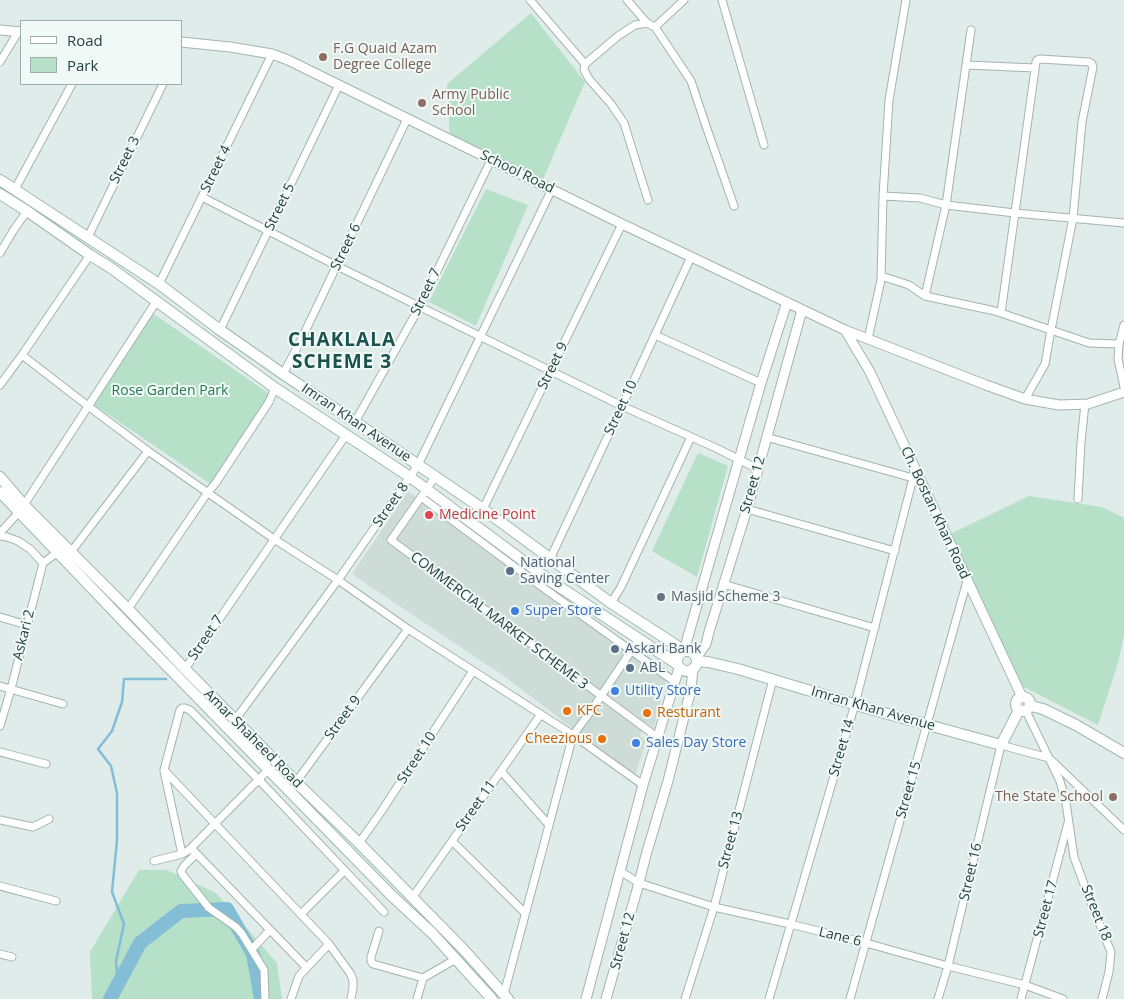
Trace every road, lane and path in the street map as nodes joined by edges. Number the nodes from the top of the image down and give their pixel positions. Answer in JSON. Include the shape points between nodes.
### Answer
{"nodes":[{"id":1,"x":530,"y":0,"type":"edge"},
{"id":2,"x":627,"y":0,"type":"edge"},
{"id":3,"x":684,"y":0,"type":"edge"},
{"id":4,"x":722,"y":0,"type":"edge"},
{"id":5,"x":906,"y":0,"type":"edge"},
{"id":6,"x":647,"y":24,"type":"junction"},
{"id":7,"x":655,"y":26,"type":"junction"},
{"id":8,"x":0,"y":30,"type":"edge"},
{"id":9,"x":971,"y":30,"type":"dead end"},
{"id":10,"x":19,"y":32,"type":"edge"},
{"id":11,"x":182,"y":43,"type":"edge"},
{"id":12,"x":272,"y":54,"type":"junction"},
{"id":13,"x":0,"y":62,"type":"edge"},
{"id":14,"x":585,"y":64,"type":"junction"},
{"id":15,"x":966,"y":65,"type":"junction"},
{"id":16,"x":1035,"y":68,"type":"junction"},
{"id":17,"x":71,"y":85,"type":"edge"},
{"id":18,"x":163,"y":85,"type":"edge"},
{"id":19,"x":339,"y":85,"type":"junction"},
{"id":20,"x":408,"y":119,"type":"junction"},
{"id":21,"x":764,"y":145,"type":"dead end"},
{"id":22,"x":491,"y":160,"type":"junction"},
{"id":23,"x":0,"y":180,"type":"edge"},
{"id":24,"x":15,"y":189,"type":"junction"},
{"id":25,"x":552,"y":189,"type":"junction"},
{"id":26,"x":0,"y":194,"type":"edge"},
{"id":27,"x":883,"y":196,"type":"junction"},
{"id":28,"x":202,"y":197,"type":"junction"},
{"id":29,"x":648,"y":200,"type":"dead end"},
{"id":30,"x":946,"y":205,"type":"junction"},
{"id":31,"x":734,"y":206,"type":"dead end"},
{"id":32,"x":27,"y":211,"type":"junction"},
{"id":33,"x":1015,"y":213,"type":"junction"},
{"id":34,"x":1073,"y":218,"type":"junction"},
{"id":35,"x":1124,"y":223,"type":"edge"},
{"id":36,"x":622,"y":224,"type":"junction"},
{"id":37,"x":268,"y":231,"type":"junction"},
{"id":38,"x":88,"y":237,"type":"junction"},
{"id":39,"x":0,"y":253,"type":"edge"},
{"id":40,"x":90,"y":255,"type":"junction"},
{"id":41,"x":691,"y":257,"type":"junction"},
{"id":42,"x":337,"y":266,"type":"junction"},
{"id":43,"x":881,"y":276,"type":"junction"},
{"id":44,"x":159,"y":284,"type":"junction"},
{"id":45,"x":926,"y":296,"type":"junction"},
{"id":46,"x":156,"y":302,"type":"junction"},
{"id":47,"x":787,"y":302,"type":"junction"},
{"id":48,"x":420,"y":306,"type":"junction"},
{"id":49,"x":802,"y":310,"type":"junction"},
{"id":50,"x":1001,"y":313,"type":"junction"},
{"id":51,"x":1124,"y":325,"type":"edge"},
{"id":52,"x":220,"y":330,"type":"junction"},
{"id":53,"x":845,"y":330,"type":"junction"},
{"id":54,"x":1050,"y":330,"type":"junction"},
{"id":55,"x":655,"y":334,"type":"junction"},
{"id":56,"x":480,"y":336,"type":"junction"},
{"id":57,"x":868,"y":339,"type":"junction"},
{"id":58,"x":1119,"y":344,"type":"junction"},
{"id":59,"x":22,"y":355,"type":"junction"},
{"id":60,"x":550,"y":371,"type":"junction"},
{"id":61,"x":282,"y":374,"type":"junction"},
{"id":62,"x":761,"y":383,"type":"junction"},
{"id":63,"x":0,"y":385,"type":"edge"},
{"id":64,"x":1124,"y":386,"type":"edge"},
{"id":65,"x":275,"y":388,"type":"junction"},
{"id":66,"x":1124,"y":392,"type":"edge"},
{"id":67,"x":1026,"y":399,"type":"junction"},
{"id":68,"x":1085,"y":404,"type":"junction"},
{"id":69,"x":88,"y":406,"type":"junction"},
{"id":70,"x":622,"y":406,"type":"junction"},
{"id":71,"x":355,"y":422,"type":"junction"},
{"id":72,"x":346,"y":435,"type":"junction"},
{"id":73,"x":691,"y":437,"type":"junction"},
{"id":74,"x":766,"y":437,"type":"junction"},
{"id":75,"x":148,"y":451,"type":"junction"},
{"id":76,"x":739,"y":460,"type":"junction"},
{"id":77,"x":418,"y":465,"type":"junction"},
{"id":78,"x":914,"y":467,"type":"junction"},
{"id":79,"x":758,"y":469,"type":"junction"},
{"id":80,"x":0,"y":477,"type":"edge"},
{"id":81,"x":410,"y":477,"type":"junction"},
{"id":82,"x":435,"y":477,"type":"junction"},
{"id":83,"x":914,"y":478,"type":"junction"},
{"id":84,"x":0,"y":492,"type":"edge"},
{"id":85,"x":208,"y":492,"type":"junction"},
{"id":86,"x":424,"y":493,"type":"junction"},
{"id":87,"x":1078,"y":499,"type":"dead end"},
{"id":88,"x":22,"y":508,"type":"junction"},
{"id":89,"x":483,"y":509,"type":"junction"},
{"id":90,"x":747,"y":509,"type":"junction"},
{"id":91,"x":0,"y":535,"type":"edge"},
{"id":92,"x":274,"y":539,"type":"junction"},
{"id":93,"x":895,"y":551,"type":"junction"},
{"id":94,"x":58,"y":552,"type":"junction"},
{"id":95,"x":71,"y":552,"type":"junction"},
{"id":96,"x":550,"y":559,"type":"junction"},
{"id":97,"x":43,"y":563,"type":"junction"},
{"id":98,"x":338,"y":580,"type":"junction"},
{"id":99,"x":967,"y":581,"type":"junction"},
{"id":100,"x":723,"y":584,"type":"junction"},
{"id":101,"x":611,"y":603,"type":"junction"},
{"id":102,"x":128,"y":609,"type":"junction"},
{"id":103,"x":0,"y":617,"type":"edge"},
{"id":104,"x":27,"y":625,"type":"junction"},
{"id":105,"x":874,"y":628,"type":"junction"},
{"id":106,"x":408,"y":629,"type":"junction"},
{"id":107,"x":639,"y":639,"type":"junction"},
{"id":108,"x":631,"y":651,"type":"junction"},
{"id":109,"x":685,"y":651,"type":"junction"},
{"id":110,"x":695,"y":663,"type":"junction"},
{"id":111,"x":678,"y":666,"type":"junction"},
{"id":112,"x":184,"y":669,"type":"junction"},
{"id":113,"x":473,"y":671,"type":"junction"},
{"id":114,"x":773,"y":679,"type":"junction"},
{"id":115,"x":675,"y":682,"type":"junction"},
{"id":116,"x":0,"y":686,"type":"edge"},
{"id":117,"x":10,"y":689,"type":"junction"},
{"id":118,"x":600,"y":696,"type":"junction"},
{"id":119,"x":1022,"y":697,"type":"joint"},
{"id":120,"x":63,"y":704,"type":"dead end"},
{"id":121,"x":855,"y":704,"type":"junction"},
{"id":122,"x":1025,"y":709,"type":"junction"},
{"id":123,"x":541,"y":714,"type":"junction"},
{"id":124,"x":232,"y":724,"type":"junction"},
{"id":125,"x":927,"y":725,"type":"junction"},
{"id":126,"x":0,"y":726,"type":"edge"},
{"id":127,"x":573,"y":735,"type":"junction"},
{"id":128,"x":657,"y":737,"type":"junction"},
{"id":129,"x":1001,"y":745,"type":"junction"},
{"id":130,"x":0,"y":752,"type":"edge"},
{"id":131,"x":1124,"y":753,"type":"edge"},
{"id":132,"x":1050,"y":758,"type":"junction"},
{"id":133,"x":46,"y":764,"type":"dead end"},
{"id":134,"x":164,"y":770,"type":"junction"},
{"id":135,"x":269,"y":770,"type":"junction"},
{"id":136,"x":500,"y":772,"type":"junction"},
{"id":137,"x":259,"y":780,"type":"junction"},
{"id":138,"x":296,"y":782,"type":"junction"},
{"id":139,"x":643,"y":785,"type":"junction"},
{"id":140,"x":49,"y":819,"type":"dead end"},
{"id":141,"x":0,"y":820,"type":"edge"},
{"id":142,"x":1069,"y":820,"type":"junction"},
{"id":143,"x":216,"y":824,"type":"junction"},
{"id":144,"x":549,"y":825,"type":"junction"},
{"id":145,"x":1124,"y":830,"type":"edge"},
{"id":146,"x":452,"y":841,"type":"junction"},
{"id":147,"x":358,"y":843,"type":"junction"},
{"id":148,"x":191,"y":848,"type":"junction"},
{"id":149,"x":182,"y":854,"type":"junction"},
{"id":150,"x":196,"y":854,"type":"junction"},
{"id":151,"x":154,"y":861,"type":"dead end"},
{"id":152,"x":344,"y":871,"type":"junction"},
{"id":153,"x":620,"y":871,"type":"junction"},
{"id":154,"x":639,"y":883,"type":"junction"},
{"id":155,"x":0,"y":886,"type":"edge"},
{"id":156,"x":412,"y":898,"type":"junction"},
{"id":157,"x":56,"y":901,"type":"dead end"},
{"id":158,"x":714,"y":906,"type":"junction"},
{"id":159,"x":384,"y":912,"type":"dead end"},
{"id":160,"x":525,"y":913,"type":"junction"},
{"id":161,"x":301,"y":914,"type":"junction"},
{"id":162,"x":790,"y":924,"type":"junction"},
{"id":163,"x":270,"y":930,"type":"junction"},
{"id":164,"x":379,"y":931,"type":"dead end"},
{"id":165,"x":866,"y":943,"type":"junction"},
{"id":166,"x":329,"y":944,"type":"junction"},
{"id":167,"x":252,"y":949,"type":"junction"},
{"id":168,"x":466,"y":952,"type":"junction"},
{"id":169,"x":0,"y":954,"type":"edge"},
{"id":170,"x":12,"y":957,"type":"dead end"},
{"id":171,"x":456,"y":959,"type":"junction"},
{"id":172,"x":948,"y":966,"type":"junction"},
{"id":173,"x":306,"y":968,"type":"junction"},
{"id":174,"x":423,"y":978,"type":"junction"},
{"id":175,"x":1025,"y":985,"type":"junction"},
{"id":176,"x":506,"y":996,"type":"edge"},
{"id":177,"x":265,"y":999,"type":"edge"},
{"id":178,"x":291,"y":999,"type":"edge"},
{"id":179,"x":351,"y":999,"type":"edge"},
{"id":180,"x":417,"y":999,"type":"edge"},
{"id":181,"x":492,"y":999,"type":"edge"},
{"id":182,"x":586,"y":999,"type":"edge"},
{"id":183,"x":606,"y":999,"type":"edge"},
{"id":184,"x":685,"y":999,"type":"edge"},
{"id":185,"x":769,"y":999,"type":"edge"},
{"id":186,"x":850,"y":999,"type":"edge"},
{"id":187,"x":938,"y":999,"type":"edge"},
{"id":188,"x":1022,"y":999,"type":"edge"},
{"id":189,"x":1063,"y":999,"type":"edge"},
{"id":190,"x":1102,"y":999,"type":"edge"}],
"edges":[{"from":1,"to":14,"type":"street"},
{"from":2,"to":6,"type":"street"},
{"from":3,"to":7,"type":"street"},
{"from":4,"to":21,"type":"street"},
{"from":5,"to":27,"type":"street","via":[[889,100]]},
{"from":6,"to":7,"type":"street"},
{"from":6,"to":14,"type":"street","via":[[635,25]]},
{"from":7,"to":31,"type":"street","via":[[692,81]]},
{"from":8,"to":10,"type":"street"},
{"from":9,"to":15,"type":"street"},
{"from":10,"to":13,"type":"street"},
{"from":11,"to":12,"type":"street","name":"School Road"},
{"from":12,"to":19,"type":"street","name":"School Road"},
{"from":12,"to":28,"type":"street","name":"Street 4"},
{"from":14,"to":29,"type":"street","via":[[584,70],[589,79],[624,123]]},
{"from":15,"to":16,"type":"street"},
{"from":15,"to":30,"type":"street"},
{"from":16,"to":33,"type":"street"},
{"from":16,"to":34,"type":"street","via":[[1040,59],[1089,62],[1093,67],[1082,122]]},
{"from":17,"to":24,"type":"street"},
{"from":18,"to":38,"type":"street","name":"Street 3"},
{"from":19,"to":20,"type":"street","name":"School Road"},
{"from":19,"to":37,"type":"street","name":"Street 5"},
{"from":20,"to":22,"type":"street","name":"School Road"},
{"from":20,"to":42,"type":"street","name":"Street 6"},
{"from":22,"to":25,"type":"street","name":"School Road"},
{"from":22,"to":48,"type":"street","name":"Street 7"},
{"from":23,"to":24,"type":"main road","name":"Imran Khan Avenue"},
{"from":24,"to":38,"type":"main road","name":"Imran Khan Avenue"},
{"from":25,"to":36,"type":"street","name":"School Road"},
{"from":25,"to":56,"type":"street","name":"Street 8"},
{"from":26,"to":32,"type":"main road","name":"Imran Khan Avenue"},
{"from":27,"to":30,"type":"street","via":[[920,198]]},
{"from":27,"to":43,"type":"street"},
{"from":28,"to":37,"type":"street"},
{"from":28,"to":44,"type":"street","name":"Street 4"},
{"from":30,"to":33,"type":"street"},
{"from":30,"to":45,"type":"street"},
{"from":32,"to":39,"type":"street"},
{"from":32,"to":40,"type":"main road","name":"Imran Khan Avenue"},
{"from":33,"to":34,"type":"street"},
{"from":33,"to":50,"type":"street"},
{"from":34,"to":35,"type":"street"},
{"from":34,"to":54,"type":"street"},
{"from":36,"to":41,"type":"street","name":"School Road"},
{"from":36,"to":60,"type":"street","name":"Street 9"},
{"from":37,"to":42,"type":"street"},
{"from":37,"to":52,"type":"street","name":"Street 5"},
{"from":38,"to":44,"type":"main road","name":"Imran Khan Avenue"},
{"from":40,"to":46,"type":"main road","name":"Imran Khan Avenue"},
{"from":40,"to":59,"type":"street"},
{"from":41,"to":47,"type":"street","name":"School Road"},
{"from":41,"to":55,"type":"street","name":"Street 10"},
{"from":42,"to":48,"type":"street"},
{"from":42,"to":61,"type":"street","name":"Street 6"},
{"from":43,"to":45,"type":"street","via":[[909,285]]},
{"from":43,"to":57,"type":"street"},
{"from":44,"to":52,"type":"main road","name":"Imran Khan Avenue"},
{"from":45,"to":50,"type":"street"},
{"from":46,"to":65,"type":"main road","name":"Imran Khan Avenue"},
{"from":46,"to":69,"type":"street"},
{"from":47,"to":49,"type":"street","name":"School Road"},
{"from":47,"to":62,"type":"street"},
{"from":48,"to":56,"type":"street"},
{"from":48,"to":71,"type":"street","name":"Street 7"},
{"from":49,"to":53,"type":"street","name":"School Road"},
{"from":49,"to":74,"type":"street","name":"Street 12"},
{"from":50,"to":54,"type":"street"},
{"from":51,"to":58,"type":"street"},
{"from":52,"to":61,"type":"main road","name":"Imran Khan Avenue"},
{"from":53,"to":57,"type":"street","name":"School Road"},
{"from":53,"to":78,"type":"street","name":"Ch. Bostan Khan Road","via":[[870,372]]},
{"from":54,"to":58,"type":"street","via":[[1089,342]]},
{"from":54,"to":67,"type":"street","via":[[1046,364]]},
{"from":55,"to":62,"type":"street"},
{"from":55,"to":70,"type":"street","name":"Street 10"},
{"from":56,"to":60,"type":"street"},
{"from":56,"to":77,"type":"street","name":"Street 8"},
{"from":57,"to":67,"type":"street","name":"School Road"},
{"from":58,"to":64,"type":"street","via":[[1118,358]]},
{"from":59,"to":63,"type":"street"},
{"from":59,"to":69,"type":"street"},
{"from":60,"to":70,"type":"street"},
{"from":60,"to":89,"type":"street","name":"Street 9"},
{"from":61,"to":71,"type":"main road","name":"Imran Khan Avenue"},
{"from":62,"to":76,"type":"street"},
{"from":65,"to":72,"type":"main road","name":"Imran Khan Avenue"},
{"from":65,"to":85,"type":"street","via":[[269,402]]},
{"from":66,"to":68,"type":"street","name":"School Road"},
{"from":67,"to":68,"type":"street","name":"School Road","via":[[1059,405]]},
{"from":68,"to":87,"type":"street"},
{"from":69,"to":75,"type":"street"},
{"from":69,"to":88,"type":"street"},
{"from":70,"to":73,"type":"street"},
{"from":70,"to":96,"type":"street","name":"Street 10"},
{"from":71,"to":77,"type":"main road","name":"Imran Khan Avenue"},
{"from":72,"to":81,"type":"main road","name":"Imran Khan Avenue"},
{"from":72,"to":92,"type":"street","name":"Street 7"},
{"from":73,"to":76,"type":"street"},
{"from":73,"to":101,"type":"street"},
{"from":74,"to":79,"type":"street","name":"Street 12"},
{"from":74,"to":83,"type":"street"},
{"from":75,"to":85,"type":"street"},
{"from":75,"to":95,"type":"street"},
{"from":76,"to":79,"type":"street"},
{"from":76,"to":109,"type":"street"},
{"from":77,"to":81,"type":"street","name":"Street 8"},
{"from":77,"to":82,"type":"main road","name":"Imran Khan Avenue"},
{"from":78,"to":83,"type":"street","name":"Street 14"},
{"from":78,"to":99,"type":"street","name":"Ch. Bostan Khan Road"},
{"from":79,"to":90,"type":"street","name":"Street 12"},
{"from":80,"to":88,"type":"main road","name":"Amar Shaheed Road"},
{"from":81,"to":86,"type":"main road","name":"Imran Khan Avenue"},
{"from":81,"to":98,"type":"street","name":"Street 8"},
{"from":82,"to":86,"type":"street"},
{"from":82,"to":89,"type":"main road","name":"Imran Khan Avenue"},
{"from":83,"to":93,"type":"street","name":"Street 14"},
{"from":84,"to":88,"type":"main road","name":"Amar Shaheed Road"},
{"from":85,"to":92,"type":"street"},
{"from":85,"to":102,"type":"street"},
{"from":86,"to":107,"type":"main road","name":"Imran Khan Avenue"},
{"from":86,"to":108,"type":"street"},
{"from":86,"to":118,"type":"street","name":"COMMERCIAL MARKET SCHEME 3","via":[[391,540]]},
{"from":88,"to":91,"type":"street"},
{"from":88,"to":94,"type":"main road","name":"Amar Shaheed Road"},
{"from":88,"to":95,"type":"main road","name":"Amar Shaheed Road"},
{"from":89,"to":96,"type":"main road","name":"Imran Khan Avenue"},
{"from":90,"to":93,"type":"street"},
{"from":90,"to":100,"type":"street","name":"Street 12"},
{"from":91,"to":97,"type":"street","via":[[18,540]]},
{"from":92,"to":98,"type":"street"},
{"from":92,"to":112,"type":"street","name":"Street 7"},
{"from":93,"to":105,"type":"street","name":"Street 14"},
{"from":94,"to":97,"type":"street"},
{"from":94,"to":124,"type":"main road","name":"Amar Shaheed Road","via":[[128,626]]},
{"from":95,"to":102,"type":"main road","name":"Amar Shaheed Road"},
{"from":96,"to":101,"type":"main road","name":"Imran Khan Avenue"},
{"from":97,"to":104,"type":"street","name":"Askari 2"},
{"from":98,"to":106,"type":"street"},
{"from":98,"to":124,"type":"street","name":"Street 8"},
{"from":99,"to":119,"type":"street","name":"Ch. Bostan Khan Road"},
{"from":99,"to":125,"type":"street","name":"Street 15"},
{"from":100,"to":105,"type":"street"},
{"from":100,"to":110,"type":"street","name":"Street 12","via":[[706,644]]},
{"from":101,"to":109,"type":"main road","name":"Imran Khan Avenue"},
{"from":102,"to":112,"type":"main road","name":"Amar Shaheed Road"},
{"from":103,"to":104,"type":"street"},
{"from":104,"to":117,"type":"street","name":"Askari 2"},
{"from":105,"to":121,"type":"street","name":"Street 14"},
{"from":106,"to":113,"type":"street"},
{"from":106,"to":138,"type":"street","name":"Street 9"},
{"from":107,"to":108,"type":"street"},
{"from":107,"to":111,"type":"main road","name":"Imran Khan Avenue"},
{"from":108,"to":115,"type":"street"},
{"from":108,"to":118,"type":"street"},
{"from":109,"to":110,"type":"main road","via":[[691,652]]},
{"from":109,"to":111,"type":"main road","via":[[678,656]]},
{"from":110,"to":111,"type":"main road","via":[[691,670],[684,671]]},
{"from":110,"to":114,"type":"main road","name":"Imran Khan Avenue","via":[[715,663]]},
{"from":110,"to":154,"type":"street","name":"Street 12","via":[[692,689]]},
{"from":111,"to":115,"type":"street"},
{"from":112,"to":124,"type":"main road","name":"Amar Shaheed Road"},
{"from":113,"to":123,"type":"street"},
{"from":113,"to":147,"type":"street","name":"Street 10"},
{"from":114,"to":121,"type":"main road","name":"Imran Khan Avenue"},
{"from":114,"to":158,"type":"street","name":"Street 13"},
{"from":115,"to":128,"type":"street"},
{"from":116,"to":117,"type":"street"},
{"from":117,"to":120,"type":"street"},
{"from":117,"to":126,"type":"street","name":"Askari 2"},
{"from":118,"to":127,"type":"street"},
{"from":118,"to":128,"type":"street","name":"COMMERCIAL MARKET SCHEME 3"},
{"from":119,"to":122,"type":"main road","via":[[1016,706]]},
{"from":121,"to":125,"type":"main road","name":"Imran Khan Avenue"},
{"from":121,"to":162,"type":"street","name":"Street 14"},
{"from":122,"to":129,"type":"main road"},
{"from":122,"to":131,"type":"main road","via":[[1043,709]]},
{"from":122,"to":132,"type":"street","name":"Street 18"},
{"from":123,"to":127,"type":"street"},
{"from":123,"to":136,"type":"street","name":"Street 11"},
{"from":124,"to":135,"type":"main road","name":"Amar Shaheed Road"},
{"from":124,"to":138,"type":"main road","name":"Amar Shaheed Road"},
{"from":125,"to":129,"type":"main road","name":"Imran Khan Avenue"},
{"from":125,"to":165,"type":"street","name":"Street 15"},
{"from":127,"to":139,"type":"street"},
{"from":127,"to":144,"type":"street"},
{"from":128,"to":139,"type":"street"},
{"from":129,"to":132,"type":"street","name":"Imran Khan Avenue"},
{"from":129,"to":172,"type":"street","name":"Street 16"},
{"from":130,"to":133,"type":"street"},
{"from":132,"to":142,"type":"street","name":"Street 18","via":[[1060,781]]},
{"from":132,"to":145,"type":"street"},
{"from":134,"to":137,"type":"street","via":[[180,710],[185,708]]},
{"from":134,"to":143,"type":"street"},
{"from":134,"to":149,"type":"street"},
{"from":135,"to":137,"type":"street"},
{"from":135,"to":171,"type":"main road","name":"Amar Shaheed Road"},
{"from":136,"to":144,"type":"street"},
{"from":136,"to":146,"type":"street","name":"Street 11"},
{"from":137,"to":143,"type":"street"},
{"from":137,"to":152,"type":"street"},
{"from":138,"to":147,"type":"main road","name":"Amar Shaheed Road"},
{"from":139,"to":153,"type":"street"},
{"from":140,"to":141,"type":"street","via":[[33,827]]},
{"from":142,"to":175,"type":"street","name":"Street 17"},
{"from":142,"to":190,"type":"street","name":"Street 18","via":[[1074,857],[1111,952]]},
{"from":143,"to":148,"type":"street"},
{"from":143,"to":161,"type":"street"},
{"from":144,"to":160,"type":"street"},
{"from":146,"to":156,"type":"street","name":"Street 11"},
{"from":146,"to":160,"type":"street"},
{"from":147,"to":156,"type":"main road","name":"Amar Shaheed Road"},
{"from":148,"to":149,"type":"street"},
{"from":148,"to":150,"type":"street"},
{"from":149,"to":151,"type":"street"},
{"from":150,"to":163,"type":"street"},
{"from":150,"to":167,"type":"street","via":[[184,866],[182,874],[209,908],[236,927]]},
{"from":152,"to":159,"type":"street"},
{"from":152,"to":161,"type":"street"},
{"from":153,"to":154,"type":"street","name":"Lane 6"},
{"from":153,"to":182,"type":"street"},
{"from":154,"to":158,"type":"street","name":"Lane 6"},
{"from":154,"to":183,"type":"street","name":"Street 12"},
{"from":155,"to":157,"type":"street"},
{"from":156,"to":168,"type":"main road","name":"Amar Shaheed Road"},
{"from":158,"to":162,"type":"street","name":"Lane 6"},
{"from":158,"to":184,"type":"street","name":"Street 13"},
{"from":160,"to":176,"type":"street"},
{"from":161,"to":166,"type":"street"},
{"from":162,"to":165,"type":"street","name":"Lane 6"},
{"from":162,"to":185,"type":"street","name":"Street 14"},
{"from":163,"to":167,"type":"street"},
{"from":163,"to":173,"type":"street"},
{"from":164,"to":174,"type":"street","via":[[370,956],[373,964]]},
{"from":165,"to":172,"type":"street","name":"Lane 6"},
{"from":165,"to":186,"type":"street","name":"Street 15"},
{"from":166,"to":173,"type":"street"},
{"from":166,"to":179,"type":"street","via":[[353,980]]},
{"from":167,"to":177,"type":"street","via":[[264,970]]},
{"from":168,"to":171,"type":"main road"},
{"from":168,"to":176,"type":"main road","name":"Amar Shaheed Road"},
{"from":169,"to":170,"type":"street"},
{"from":171,"to":174,"type":"street"},
{"from":171,"to":181,"type":"main road","name":"Amar Shaheed Road"},
{"from":172,"to":175,"type":"street","name":"Lane 6"},
{"from":172,"to":187,"type":"street","name":"Street 16"},
{"from":173,"to":178,"type":"street","via":[[296,981]]},
{"from":174,"to":180,"type":"street"},
{"from":175,"to":188,"type":"street","name":"Street 17"},
{"from":175,"to":189,"type":"street","name":"Lane 6"}]}
